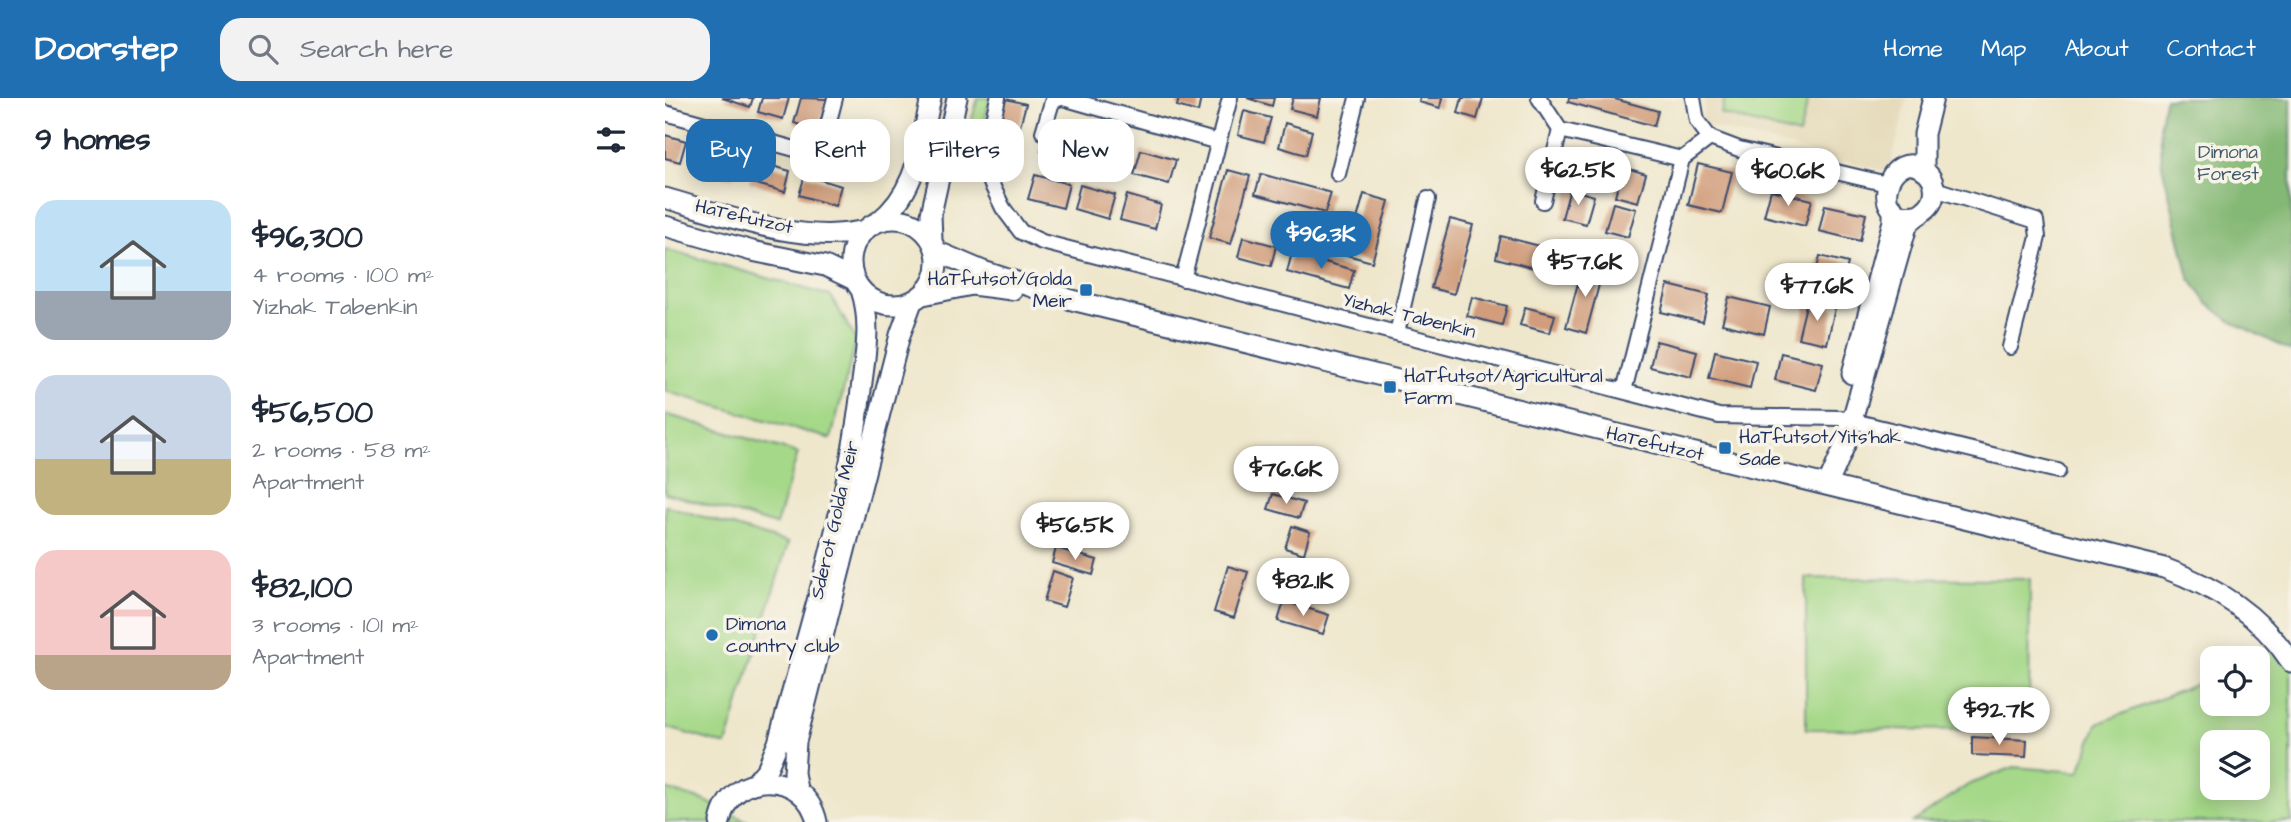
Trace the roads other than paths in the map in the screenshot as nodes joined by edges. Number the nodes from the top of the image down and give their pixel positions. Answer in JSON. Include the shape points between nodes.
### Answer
{"nodes":[{"id":1,"x":835,"y":98,"type":"edge"},
{"id":2,"x":931,"y":98,"type":"edge"},
{"id":3,"x":957,"y":98,"type":"edge"},
{"id":4,"x":997,"y":98,"type":"edge"},
{"id":5,"x":1062,"y":98,"type":"edge"},
{"id":6,"x":1230,"y":98,"type":"edge"},
{"id":7,"x":1357,"y":98,"type":"edge"},
{"id":8,"x":1539,"y":98,"type":"edge"},
{"id":9,"x":1693,"y":98,"type":"edge"},
{"id":10,"x":1923,"y":98,"type":"edge"},
{"id":11,"x":1933,"y":98,"type":"edge"},
{"id":12,"x":665,"y":113,"type":"edge"},
{"id":13,"x":1047,"y":119,"type":"edge"},
{"id":14,"x":1560,"y":130,"type":"junction"},
{"id":15,"x":1710,"y":138,"type":"junction"},
{"id":16,"x":1218,"y":142,"type":"junction"},
{"id":17,"x":1682,"y":159,"type":"junction"},
{"id":18,"x":1902,"y":168,"type":"junction"},
{"id":19,"x":1924,"y":171,"type":"junction"},
{"id":20,"x":1338,"y":174,"type":"dead end"},
{"id":21,"x":1887,"y":184,"type":"junction"},
{"id":22,"x":1935,"y":189,"type":"junction"},
{"id":23,"x":665,"y":198,"type":"edge"},
{"id":24,"x":1428,"y":199,"type":"dead end"},
{"id":25,"x":1543,"y":201,"type":"dead end"},
{"id":26,"x":1893,"y":208,"type":"junction"},
{"id":27,"x":1920,"y":214,"type":"junction"},
{"id":28,"x":665,"y":226,"type":"edge"},
{"id":29,"x":871,"y":226,"type":"junction"},
{"id":30,"x":934,"y":245,"type":"junction"},
{"id":31,"x":1183,"y":279,"type":"junction"},
{"id":32,"x":857,"y":285,"type":"junction"},
{"id":33,"x":917,"y":298,"type":"junction"},
{"id":34,"x":1072,"y":300,"type":"junction"},
{"id":35,"x":1397,"y":333,"type":"junction"},
{"id":36,"x":2010,"y":347,"type":"dead end"},
{"id":37,"x":1624,"y":391,"type":"junction"},
{"id":38,"x":1847,"y":419,"type":"junction"},
{"id":39,"x":2058,"y":471,"type":"dead end"},
{"id":40,"x":1828,"y":484,"type":"junction"},
{"id":41,"x":2291,"y":662,"type":"edge"},
{"id":42,"x":756,"y":782,"type":"junction"},
{"id":43,"x":797,"y":789,"type":"junction"},
{"id":44,"x":818,"y":819,"type":"edge"},
{"id":45,"x":720,"y":822,"type":"edge"}],
"edges":[{"from":1,"to":12,"type":"street","via":[[820,156]]},
{"from":2,"to":29,"type":"main road","via":[[912,178],[896,208]]},
{"from":3,"to":30,"type":"main road","via":[[931,214]]},
{"from":4,"to":31,"type":"street","name":"Yizhak Tabenkin","via":[[984,157],[1003,208],[1021,232],[1042,243]]},
{"from":5,"to":13,"type":"street","via":[[1052,102]]},
{"from":5,"to":16,"type":"street"},
{"from":6,"to":16,"type":"street"},
{"from":7,"to":20,"type":"street"},
{"from":8,"to":14,"type":"street"},
{"from":9,"to":15,"type":"street","via":[[1697,121]]},
{"from":10,"to":18,"type":"main road"},
{"from":11,"to":19,"type":"main road","via":[[1924,134]]},
{"from":14,"to":17,"type":"street"},
{"from":14,"to":25,"type":"street"},
{"from":15,"to":17,"type":"street"},
{"from":15,"to":21,"type":"street"},
{"from":16,"to":31,"type":"street"},
{"from":17,"to":37,"type":"street"},
{"from":18,"to":19,"type":"main road"},
{"from":18,"to":21,"type":"main road"},
{"from":19,"to":22,"type":"main road"},
{"from":21,"to":26,"type":"main road"},
{"from":22,"to":27,"type":"main road","via":[[1932,204]]},
{"from":22,"to":36,"type":"street","via":[[2036,220],[2038,237]]},
{"from":23,"to":29,"type":"main road","name":"HaTefutzot","via":[[787,230],[832,233]]},
{"from":24,"to":35,"type":"street"},
{"from":26,"to":27,"type":"main road","via":[[1905,215]]},
{"from":26,"to":38,"type":"main road"},
{"from":27,"to":38,"type":"main road","via":[[1907,226]]},
{"from":28,"to":32,"type":"main road","name":"HaTefutzot","via":[[825,266]]},
{"from":29,"to":30,"type":"main road","via":[[902,219],[914,223]]},
{"from":29,"to":32,"type":"main road","via":[[851,253]]},
{"from":30,"to":33,"type":"main road","via":[[936,275]]},
{"from":30,"to":34,"type":"main road","name":"HaTefutzot","via":[[983,271]]},
{"from":31,"to":35,"type":"street","name":"Yizhak Tabenkin"},
{"from":32,"to":33,"type":"main road","via":[[884,304]]},
{"from":32,"to":42,"type":"main road","name":"Sderot Golda Meir","via":[[866,304],[867,347],[848,476],[778,743]]},
{"from":33,"to":34,"type":"main road","name":"HaTefutzot","via":[[972,285]]},
{"from":33,"to":43,"type":"main road","name":"Sderot Golda Meir","via":[[900,335],[796,742]]},
{"from":34,"to":40,"type":"main road","name":"HaTefutzot"},
{"from":35,"to":37,"type":"street","name":"Yizhak Tabenkin"},
{"from":37,"to":38,"type":"street","name":"Yizhak Tabenkin","via":[[1719,416]]},
{"from":38,"to":39,"type":"street","name":"Yizhak Tabenkin"},
{"from":38,"to":40,"type":"main road"},
{"from":40,"to":41,"type":"main road","name":"HaTefutzot","via":[[2164,568],[2218,592],[2255,619]]},
{"from":42,"to":43,"type":"main road","via":[[774,781]]},
{"from":42,"to":45,"type":"main road","via":[[732,797]]},
{"from":43,"to":44,"type":"main road"}]}
